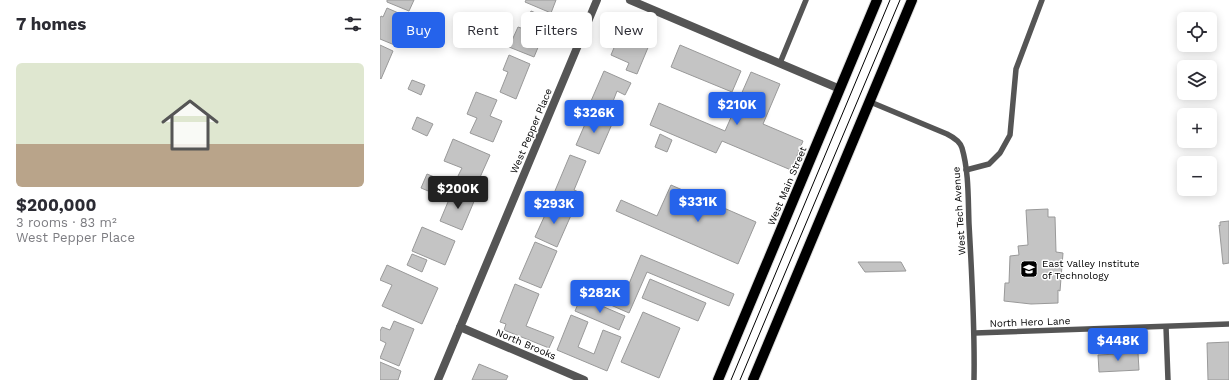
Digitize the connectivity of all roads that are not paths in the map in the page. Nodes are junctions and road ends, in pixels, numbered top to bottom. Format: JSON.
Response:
{"nodes":[{"id":1,"x":597,"y":0,"type":"edge"},
{"id":2,"x":630,"y":0,"type":"edge"},
{"id":3,"x":806,"y":0,"type":"edge"},
{"id":4,"x":877,"y":0,"type":"edge"},
{"id":5,"x":912,"y":0,"type":"edge"},
{"id":6,"x":1042,"y":0,"type":"edge"},
{"id":7,"x":780,"y":63,"type":"junction"},
{"id":8,"x":840,"y":89,"type":"junction"},
{"id":9,"x":868,"y":101,"type":"junction"},
{"id":10,"x":966,"y":170,"type":"junction"},
{"id":11,"x":1229,"y":324,"type":"edge"},
{"id":12,"x":460,"y":327,"type":"junction"},
{"id":13,"x":1166,"y":327,"type":"junction"},
{"id":14,"x":975,"y":333,"type":"junction"},
{"id":15,"x":438,"y":380,"type":"edge"},
{"id":16,"x":584,"y":380,"type":"edge"},
{"id":17,"x":718,"y":380,"type":"edge"},
{"id":18,"x":752,"y":380,"type":"edge"},
{"id":19,"x":974,"y":380,"type":"edge"},
{"id":20,"x":1168,"y":380,"type":"edge"}],
"edges":[{"from":1,"to":12,"type":"street","name":"West Pepper Place"},
{"from":2,"to":7,"type":"street"},
{"from":3,"to":7,"type":"lane"},
{"from":4,"to":8,"type":"main road","name":"West Main Street"},
{"from":5,"to":9,"type":"main road"},
{"from":6,"to":10,"type":"lane"},
{"from":7,"to":8,"type":"street"},
{"from":8,"to":17,"type":"main road","name":"West Main Street"},
{"from":9,"to":10,"type":"lane","name":"West Tech Avenue"},
{"from":9,"to":18,"type":"main road"},
{"from":10,"to":14,"type":"lane","name":"West Tech Avenue"},
{"from":11,"to":13,"type":"lane","name":"North Hero Lane"},
{"from":12,"to":15,"type":"street","name":"West Pepper Place"},
{"from":12,"to":16,"type":"street","name":"North Brooks"},
{"from":13,"to":14,"type":"lane","name":"North Hero Lane"},
{"from":13,"to":20,"type":"lane"},
{"from":14,"to":19,"type":"lane","name":"West Tech Avenue"}]}
